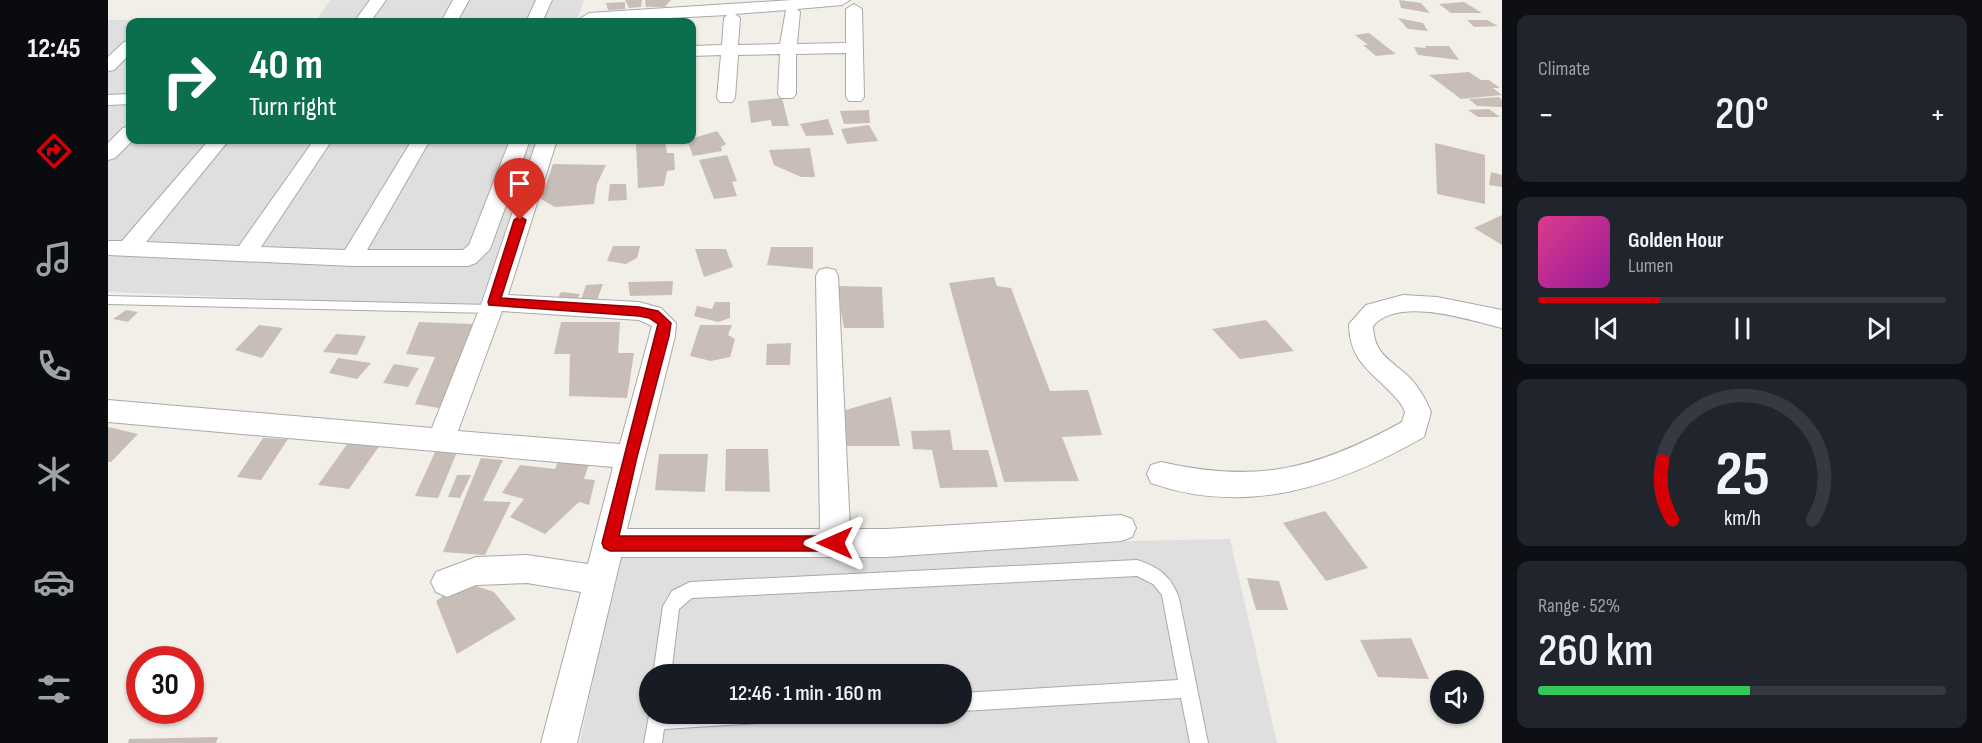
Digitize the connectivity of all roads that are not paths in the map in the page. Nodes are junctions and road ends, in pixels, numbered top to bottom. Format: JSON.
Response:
{"nodes":[{"id":1,"x":378,"y":0,"type":"edge"},
{"id":2,"x":462,"y":0,"type":"edge"},
{"id":3,"x":544,"y":0,"type":"edge"},
{"id":4,"x":591,"y":0,"type":"edge"},
{"id":5,"x":848,"y":4,"type":"edge"},
{"id":6,"x":792,"y":12,"type":"dead end"},
{"id":7,"x":365,"y":18,"type":"edge"},
{"id":8,"x":451,"y":18,"type":"edge"},
{"id":9,"x":536,"y":18,"type":"edge"},
{"id":10,"x":588,"y":18,"type":"edge"},
{"id":11,"x":616,"y":18,"type":"edge"},
{"id":12,"x":732,"y":18,"type":"dead end"},
{"id":13,"x":854,"y":48,"type":"junction"},
{"id":14,"x":126,"y":49,"type":"edge"},
{"id":15,"x":788,"y":50,"type":"junction"},
{"id":16,"x":696,"y":51,"type":"edge"},
{"id":17,"x":729,"y":51,"type":"junction"},
{"id":18,"x":108,"y":66,"type":"edge"},
{"id":19,"x":787,"y":94,"type":"dead end"},
{"id":20,"x":855,"y":97,"type":"dead end"},
{"id":21,"x":726,"y":98,"type":"dead end"},
{"id":22,"x":126,"y":99,"type":"edge"},
{"id":23,"x":108,"y":100,"type":"edge"},
{"id":24,"x":126,"y":136,"type":"edge"},
{"id":25,"x":215,"y":144,"type":"edge"},
{"id":26,"x":320,"y":144,"type":"edge"},
{"id":27,"x":419,"y":144,"type":"edge"},
{"id":28,"x":518,"y":144,"type":"edge"},
{"id":29,"x":547,"y":144,"type":"edge"},
{"id":30,"x":108,"y":154,"type":"edge"},
{"id":31,"x":118,"y":248,"type":"edge"},
{"id":32,"x":246,"y":253,"type":"junction"},
{"id":33,"x":352,"y":258,"type":"junction"},
{"id":34,"x":827,"y":276,"type":"dead end"},
{"id":35,"x":108,"y":300,"type":"edge"},
{"id":36,"x":492,"y":306,"type":"junction"},
{"id":37,"x":1502,"y":319,"type":"edge"},
{"id":38,"x":108,"y":411,"type":"edge"},
{"id":39,"x":441,"y":439,"type":"junction"},
{"id":40,"x":630,"y":457,"type":"junction"},
{"id":41,"x":1161,"y":474,"type":"dead end"},
{"id":42,"x":1121,"y":528,"type":"dead end"},
{"id":43,"x":610,"y":543,"type":"junction"},
{"id":44,"x":835,"y":543,"type":"junction"},
{"id":45,"x":600,"y":581,"type":"junction"},
{"id":46,"x":447,"y":582,"type":"dead end"},
{"id":47,"x":663,"y":664,"type":"edge"},
{"id":48,"x":1188,"y":688,"type":"junction"},
{"id":49,"x":972,"y":701,"type":"edge"},
{"id":50,"x":656,"y":724,"type":"edge"},
{"id":51,"x":559,"y":743,"type":"edge"},
{"id":52,"x":653,"y":743,"type":"edge"},
{"id":53,"x":1199,"y":743,"type":"edge"}],
"edges":[{"from":1,"to":7,"type":"street"},
{"from":2,"to":8,"type":"street"},
{"from":3,"to":9,"type":"street"},
{"from":4,"to":10,"type":"street"},
{"from":5,"to":11,"type":"street"},
{"from":5,"to":13,"type":"street"},
{"from":6,"to":15,"type":"street"},
{"from":12,"to":17,"type":"street"},
{"from":13,"to":15,"type":"street"},
{"from":13,"to":20,"type":"street"},
{"from":14,"to":18,"type":"street"},
{"from":15,"to":17,"type":"street"},
{"from":15,"to":19,"type":"street"},
{"from":16,"to":17,"type":"street"},
{"from":17,"to":21,"type":"street"},
{"from":22,"to":23,"type":"street"},
{"from":24,"to":30,"type":"street"},
{"from":25,"to":31,"type":"street"},
{"from":26,"to":32,"type":"street"},
{"from":27,"to":33,"type":"street"},
{"from":28,"to":33,"type":"street"},
{"from":29,"to":36,"type":"street"},
{"from":31,"to":32,"type":"street"},
{"from":32,"to":33,"type":"street"},
{"from":34,"to":44,"type":"street"},
{"from":35,"to":36,"type":"lane"},
{"from":36,"to":39,"type":"street"},
{"from":36,"to":40,"type":"street"},
{"from":37,"to":41,"type":"street"},
{"from":38,"to":39,"type":"street"},
{"from":39,"to":40,"type":"street"},
{"from":40,"to":43,"type":"street"},
{"from":42,"to":44,"type":"street"},
{"from":43,"to":44,"type":"street"},
{"from":43,"to":45,"type":"street"},
{"from":45,"to":46,"type":"street"},
{"from":45,"to":51,"type":"street"},
{"from":47,"to":48,"type":"lane"},
{"from":48,"to":49,"type":"lane"},
{"from":48,"to":53,"type":"lane"},
{"from":50,"to":52,"type":"lane"}]}
